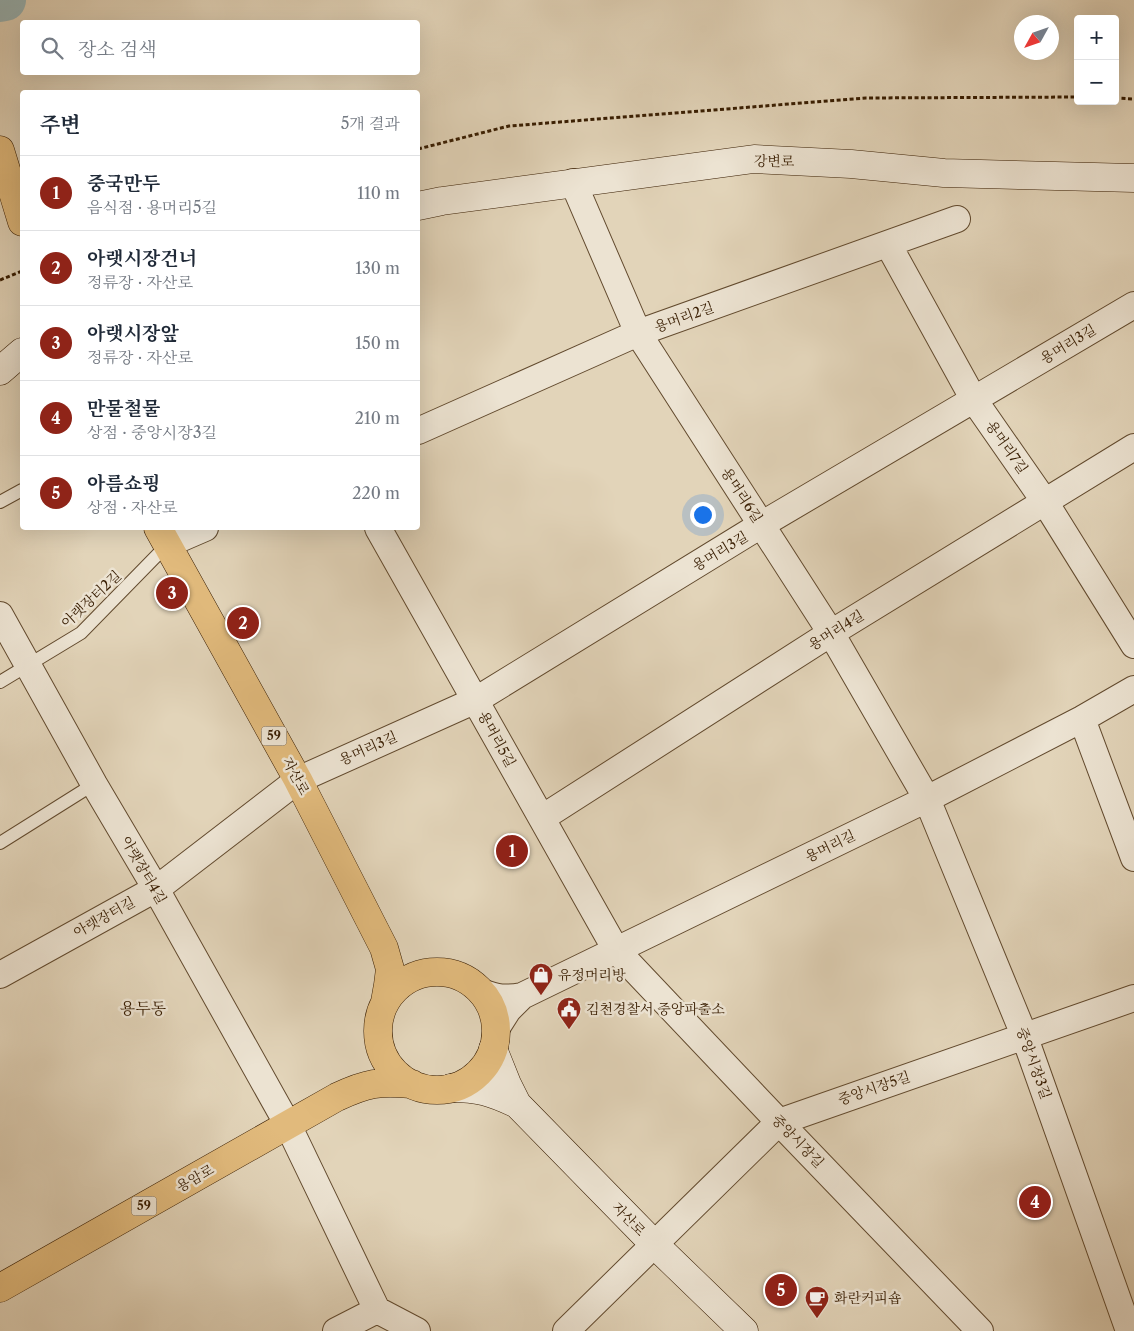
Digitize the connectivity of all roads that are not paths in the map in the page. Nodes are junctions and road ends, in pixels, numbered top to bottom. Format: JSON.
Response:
{"nodes":[{"id":1,"x":0,"y":150,"type":"edge"},
{"id":2,"x":1134,"y":178,"type":"edge"},
{"id":3,"x":573,"y":182,"type":"junction"},
{"id":4,"x":420,"y":206,"type":"edge"},
{"id":5,"x":20,"y":215,"type":"edge"},
{"id":6,"x":957,"y":220,"type":"dead end"},
{"id":7,"x":888,"y":244,"type":"junction"},
{"id":8,"x":1134,"y":305,"type":"edge"},
{"id":9,"x":638,"y":333,"type":"junction"},
{"id":10,"x":20,"y":354,"type":"edge"},
{"id":11,"x":0,"y":371,"type":"edge"},
{"id":12,"x":974,"y":400,"type":"junction"},
{"id":13,"x":420,"y":430,"type":"edge"},
{"id":14,"x":1134,"y":447,"type":"edge"},
{"id":15,"x":20,"y":491,"type":"edge"},
{"id":16,"x":0,"y":502,"type":"edge"},
{"id":17,"x":1045,"y":502,"type":"junction"},
{"id":18,"x":761,"y":525,"type":"junction"},
{"id":19,"x":194,"y":530,"type":"edge"},
{"id":20,"x":379,"y":530,"type":"edge"},
{"id":21,"x":163,"y":536,"type":"edge"},
{"id":22,"x":0,"y":614,"type":"edge"},
{"id":23,"x":831,"y":633,"type":"junction"},
{"id":24,"x":1134,"y":645,"type":"edge"},
{"id":25,"x":28,"y":665,"type":"junction"},
{"id":26,"x":0,"y":682,"type":"edge"},
{"id":27,"x":1134,"y":689,"type":"edge"},
{"id":28,"x":476,"y":700,"type":"junction"},
{"id":29,"x":1082,"y":719,"type":"junction"},
{"id":30,"x":298,"y":780,"type":"junction"},
{"id":31,"x":94,"y":784,"type":"junction"},
{"id":32,"x":927,"y":799,"type":"junction"},
{"id":33,"x":542,"y":818,"type":"junction"},
{"id":34,"x":0,"y":843,"type":"edge"},
{"id":35,"x":1134,"y":858,"type":"edge"},
{"id":36,"x":156,"y":889,"type":"junction"},
{"id":37,"x":384,"y":948,"type":"junction"},
{"id":38,"x":616,"y":950,"type":"junction"},
{"id":39,"x":430,"y":972,"type":"junction"},
{"id":40,"x":0,"y":975,"type":"edge"},
{"id":41,"x":481,"y":992,"type":"junction"},
{"id":42,"x":522,"y":996,"type":"junction"},
{"id":43,"x":1134,"y":998,"type":"edge"},
{"id":44,"x":385,"y":1002,"type":"junction"},
{"id":45,"x":1024,"y":1035,"type":"junction"},
{"id":46,"x":378,"y":1038,"type":"junction"},
{"id":47,"x":495,"y":1039,"type":"junction"},
{"id":48,"x":412,"y":1084,"type":"junction"},
{"id":49,"x":451,"y":1088,"type":"junction"},
{"id":50,"x":337,"y":1097,"type":"junction"},
{"id":51,"x":517,"y":1104,"type":"junction"},
{"id":52,"x":779,"y":1122,"type":"junction"},
{"id":53,"x":288,"y":1125,"type":"junction"},
{"id":54,"x":655,"y":1245,"type":"junction"},
{"id":55,"x":0,"y":1288,"type":"edge"},
{"id":56,"x":377,"y":1310,"type":"junction"},
{"id":57,"x":336,"y":1331,"type":"edge"},
{"id":58,"x":417,"y":1331,"type":"edge"},
{"id":59,"x":566,"y":1331,"type":"edge"},
{"id":60,"x":744,"y":1331,"type":"edge"},
{"id":61,"x":980,"y":1331,"type":"edge"},
{"id":62,"x":1129,"y":1331,"type":"edge"}],
"edges":[{"from":1,"to":5,"type":"main road"},
{"from":2,"to":3,"type":"street","name":"강변로"},
{"from":3,"to":4,"type":"street","name":"강변로"},
{"from":3,"to":9,"type":"street","name":"용머리6길"},
{"from":6,"to":7,"type":"street","name":"용머리2길"},
{"from":7,"to":9,"type":"street","name":"용머리2길"},
{"from":7,"to":12,"type":"street","name":"용머리7길"},
{"from":8,"to":12,"type":"street","name":"용머리3길"},
{"from":9,"to":13,"type":"street","name":"용머리2길"},
{"from":9,"to":18,"type":"street","name":"용머리6길"},
{"from":10,"to":11,"type":"street"},
{"from":12,"to":17,"type":"street","name":"용머리7길"},
{"from":12,"to":18,"type":"street","name":"용머리3길"},
{"from":14,"to":17,"type":"street","name":"용머리4길"},
{"from":15,"to":16,"type":"lane"},
{"from":17,"to":23,"type":"street","name":"용머리4길"},
{"from":17,"to":24,"type":"street","name":"용머리7길"},
{"from":18,"to":23,"type":"street","name":"용머리6길"},
{"from":18,"to":28,"type":"street","name":"용머리3길"},
{"from":19,"to":21,"type":"street"},
{"from":20,"to":28,"type":"street","name":"용머리5길"},
{"from":21,"to":25,"type":"lane","name":"아랫장터2길"},
{"from":21,"to":30,"type":"main road","name":"자산로","number":"59"},
{"from":22,"to":25,"type":"street","name":"아랫장터4길"},
{"from":23,"to":32,"type":"street","name":"용머리6길"},
{"from":23,"to":33,"type":"street","name":"용머리4길"},
{"from":25,"to":26,"type":"lane","name":"아랫장터2길"},
{"from":25,"to":31,"type":"street","name":"아랫장터4길"},
{"from":27,"to":29,"type":"street","name":"용머리길"},
{"from":28,"to":30,"type":"street","name":"용머리3길"},
{"from":28,"to":33,"type":"street","name":"용머리5길"},
{"from":29,"to":32,"type":"street","name":"용머리길"},
{"from":29,"to":35,"type":"street"},
{"from":30,"to":36,"type":"street","name":"아랫장터길"},
{"from":30,"to":37,"type":"main road","name":"자산로","number":"59"},
{"from":31,"to":34,"type":"lane"},
{"from":31,"to":36,"type":"street","name":"아랫장터4길"},
{"from":32,"to":38,"type":"street","name":"용머리길"},
{"from":32,"to":45,"type":"street","name":"중앙시장3길"},
{"from":33,"to":38,"type":"street","name":"용머리5길"},
{"from":36,"to":40,"type":"street","name":"아랫장터길"},
{"from":36,"to":53,"type":"street","name":"아랫장터4길"},
{"from":37,"to":39,"type":"main road","number":"59"},
{"from":37,"to":44,"type":"main road","number":"59"},
{"from":38,"to":42,"type":"street","name":"용머리길"},
{"from":38,"to":52,"type":"street","name":"중앙시장길"},
{"from":39,"to":41,"type":"main road"},
{"from":39,"to":44,"type":"main road"},
{"from":41,"to":42,"type":"street","name":"용머리길"},
{"from":41,"to":47,"type":"main road"},
{"from":42,"to":47,"type":"street","name":"용머리길"},
{"from":43,"to":45,"type":"street","name":"중앙시장5길"},
{"from":44,"to":46,"type":"main road"},
{"from":45,"to":52,"type":"street","name":"중앙시장5길"},
{"from":45,"to":62,"type":"street","name":"중앙시장3길"},
{"from":46,"to":48,"type":"main road"},
{"from":46,"to":50,"type":"main road","number":"59"},
{"from":47,"to":49,"type":"main road"},
{"from":47,"to":51,"type":"street"},
{"from":48,"to":49,"type":"main road"},
{"from":48,"to":50,"type":"main road","number":"59"},
{"from":49,"to":51,"type":"street"},
{"from":50,"to":53,"type":"main road","name":"용암로","number":"59"},
{"from":51,"to":54,"type":"street","name":"자산로"},
{"from":52,"to":54,"type":"street","name":"중앙시장5길"},
{"from":52,"to":61,"type":"street","name":"중앙시장길"},
{"from":53,"to":55,"type":"main road","name":"용암로","number":"59"},
{"from":53,"to":56,"type":"street","name":"아랫장터4길"},
{"from":54,"to":59,"type":"street","name":"중앙시장5길"},
{"from":54,"to":60,"type":"street","name":"자산로"},
{"from":56,"to":57,"type":"street"},
{"from":56,"to":58,"type":"street"}]}
